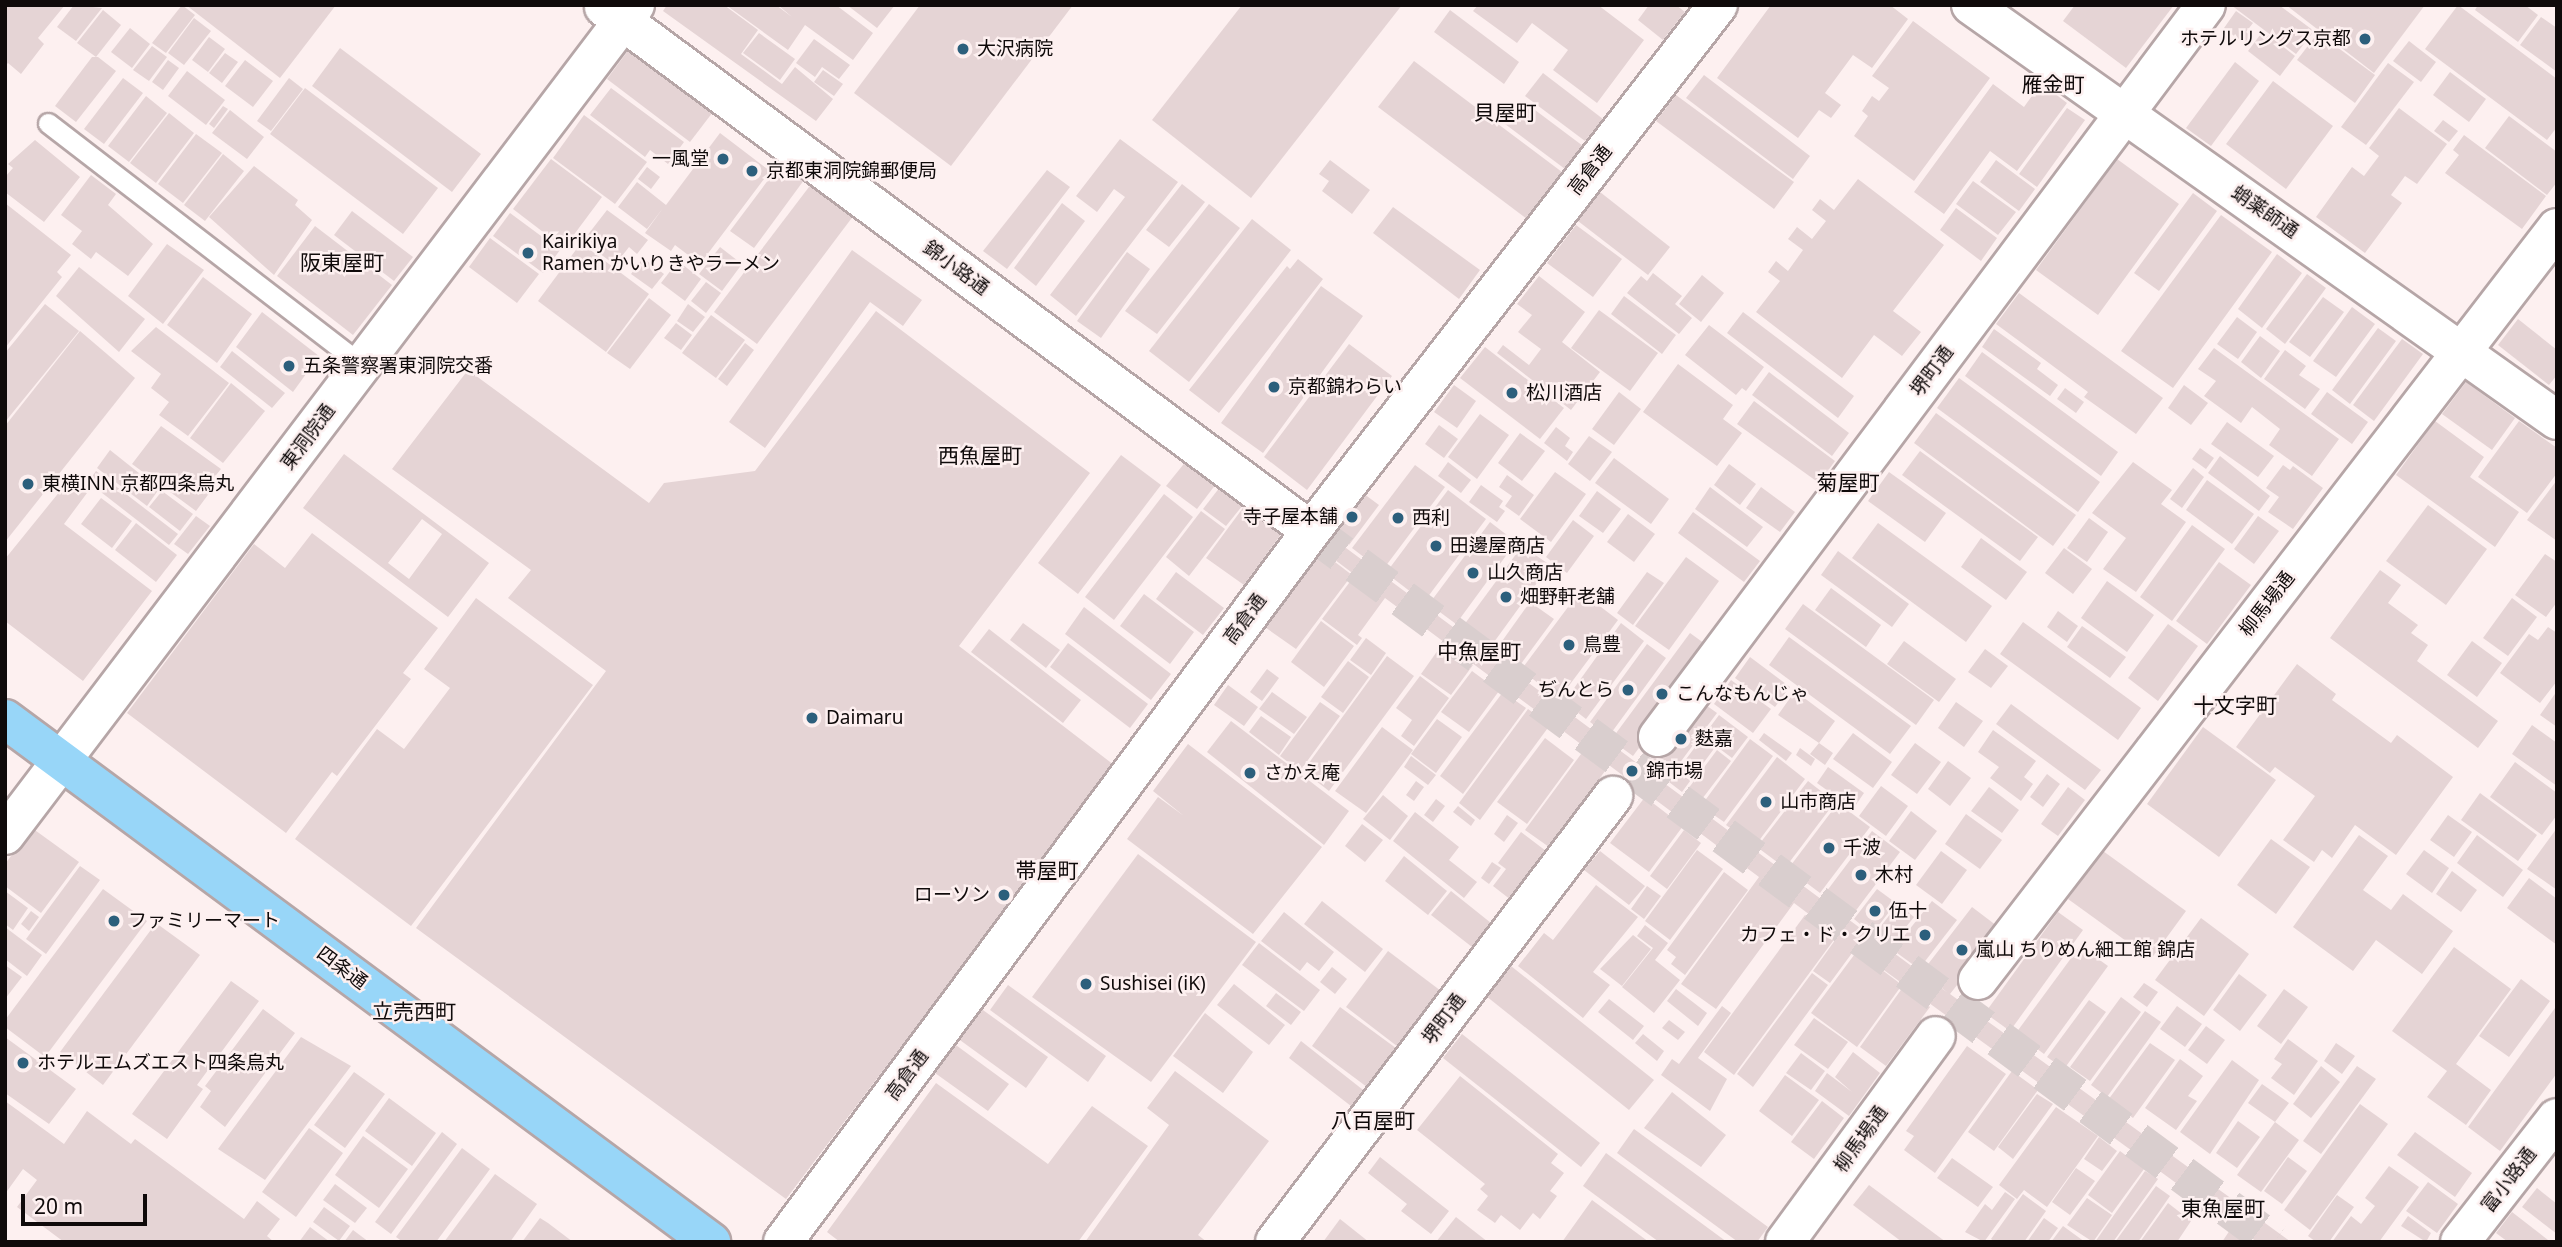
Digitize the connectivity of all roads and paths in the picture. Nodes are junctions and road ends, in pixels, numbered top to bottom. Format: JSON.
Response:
{"nodes":[{"id":1,"x":1718,"y":5,"type":"edge"},
{"id":2,"x":1971,"y":5,"type":"edge"},
{"id":3,"x":2206,"y":5,"type":"edge"},
{"id":4,"x":620,"y":11,"type":"edge"},
{"id":5,"x":2126,"y":114,"type":"junction"},
{"id":6,"x":48,"y":123,"type":"dead end"},
{"id":7,"x":2557,"y":228,"type":"edge"},
{"id":8,"x":2462,"y":351,"type":"junction"},
{"id":9,"x":362,"y":365,"type":"junction"},
{"id":10,"x":2557,"y":420,"type":"edge"},
{"id":11,"x":1311,"y":531,"type":"junction"},
{"id":12,"x":5,"y":719,"type":"edge"},
{"id":13,"x":1658,"y":737,"type":"dead end"},
{"id":14,"x":61,"y":760,"type":"junction"},
{"id":15,"x":1613,"y":796,"type":"dead end"},
{"id":16,"x":5,"y":835,"type":"edge"},
{"id":17,"x":1978,"y":980,"type":"dead end"},
{"id":18,"x":1936,"y":1035,"type":"dead end"},
{"id":19,"x":2557,"y":1118,"type":"edge"},
{"id":20,"x":711,"y":1242,"type":"edge"},
{"id":21,"x":783,"y":1242,"type":"edge"},
{"id":22,"x":1275,"y":1242,"type":"edge"},
{"id":23,"x":1785,"y":1242,"type":"edge"},
{"id":24,"x":2460,"y":1242,"type":"edge"}],
"edges":[{"from":1,"to":11,"type":"street","name":"高倉通"},
{"from":2,"to":5,"type":"street","name":"蛸薬師通"},
{"from":3,"to":5,"type":"street","name":"堺町通"},
{"from":4,"to":9,"type":"street","name":"東洞院通"},
{"from":4,"to":11,"type":"street","name":"錦小路通"},
{"from":5,"to":8,"type":"street","name":"蛸薬師通"},
{"from":5,"to":13,"type":"street","name":"堺町通"},
{"from":6,"to":9,"type":"lane"},
{"from":7,"to":8,"type":"street","name":"柳馬場通"},
{"from":8,"to":10,"type":"street","name":"蛸薬師通"},
{"from":8,"to":17,"type":"street","name":"柳馬場通"},
{"from":9,"to":14,"type":"street","name":"東洞院通"},
{"from":11,"to":21,"type":"street","name":"高倉通"},
{"from":12,"to":14,"type":"main road","name":"四条通"},
{"from":14,"to":16,"type":"street","name":"東洞院通"},
{"from":14,"to":20,"type":"main road","name":"四条通"},
{"from":15,"to":22,"type":"street","name":"堺町通"},
{"from":18,"to":23,"type":"street","name":"柳馬場通"},
{"from":19,"to":24,"type":"street","name":"富小路通"}]}
